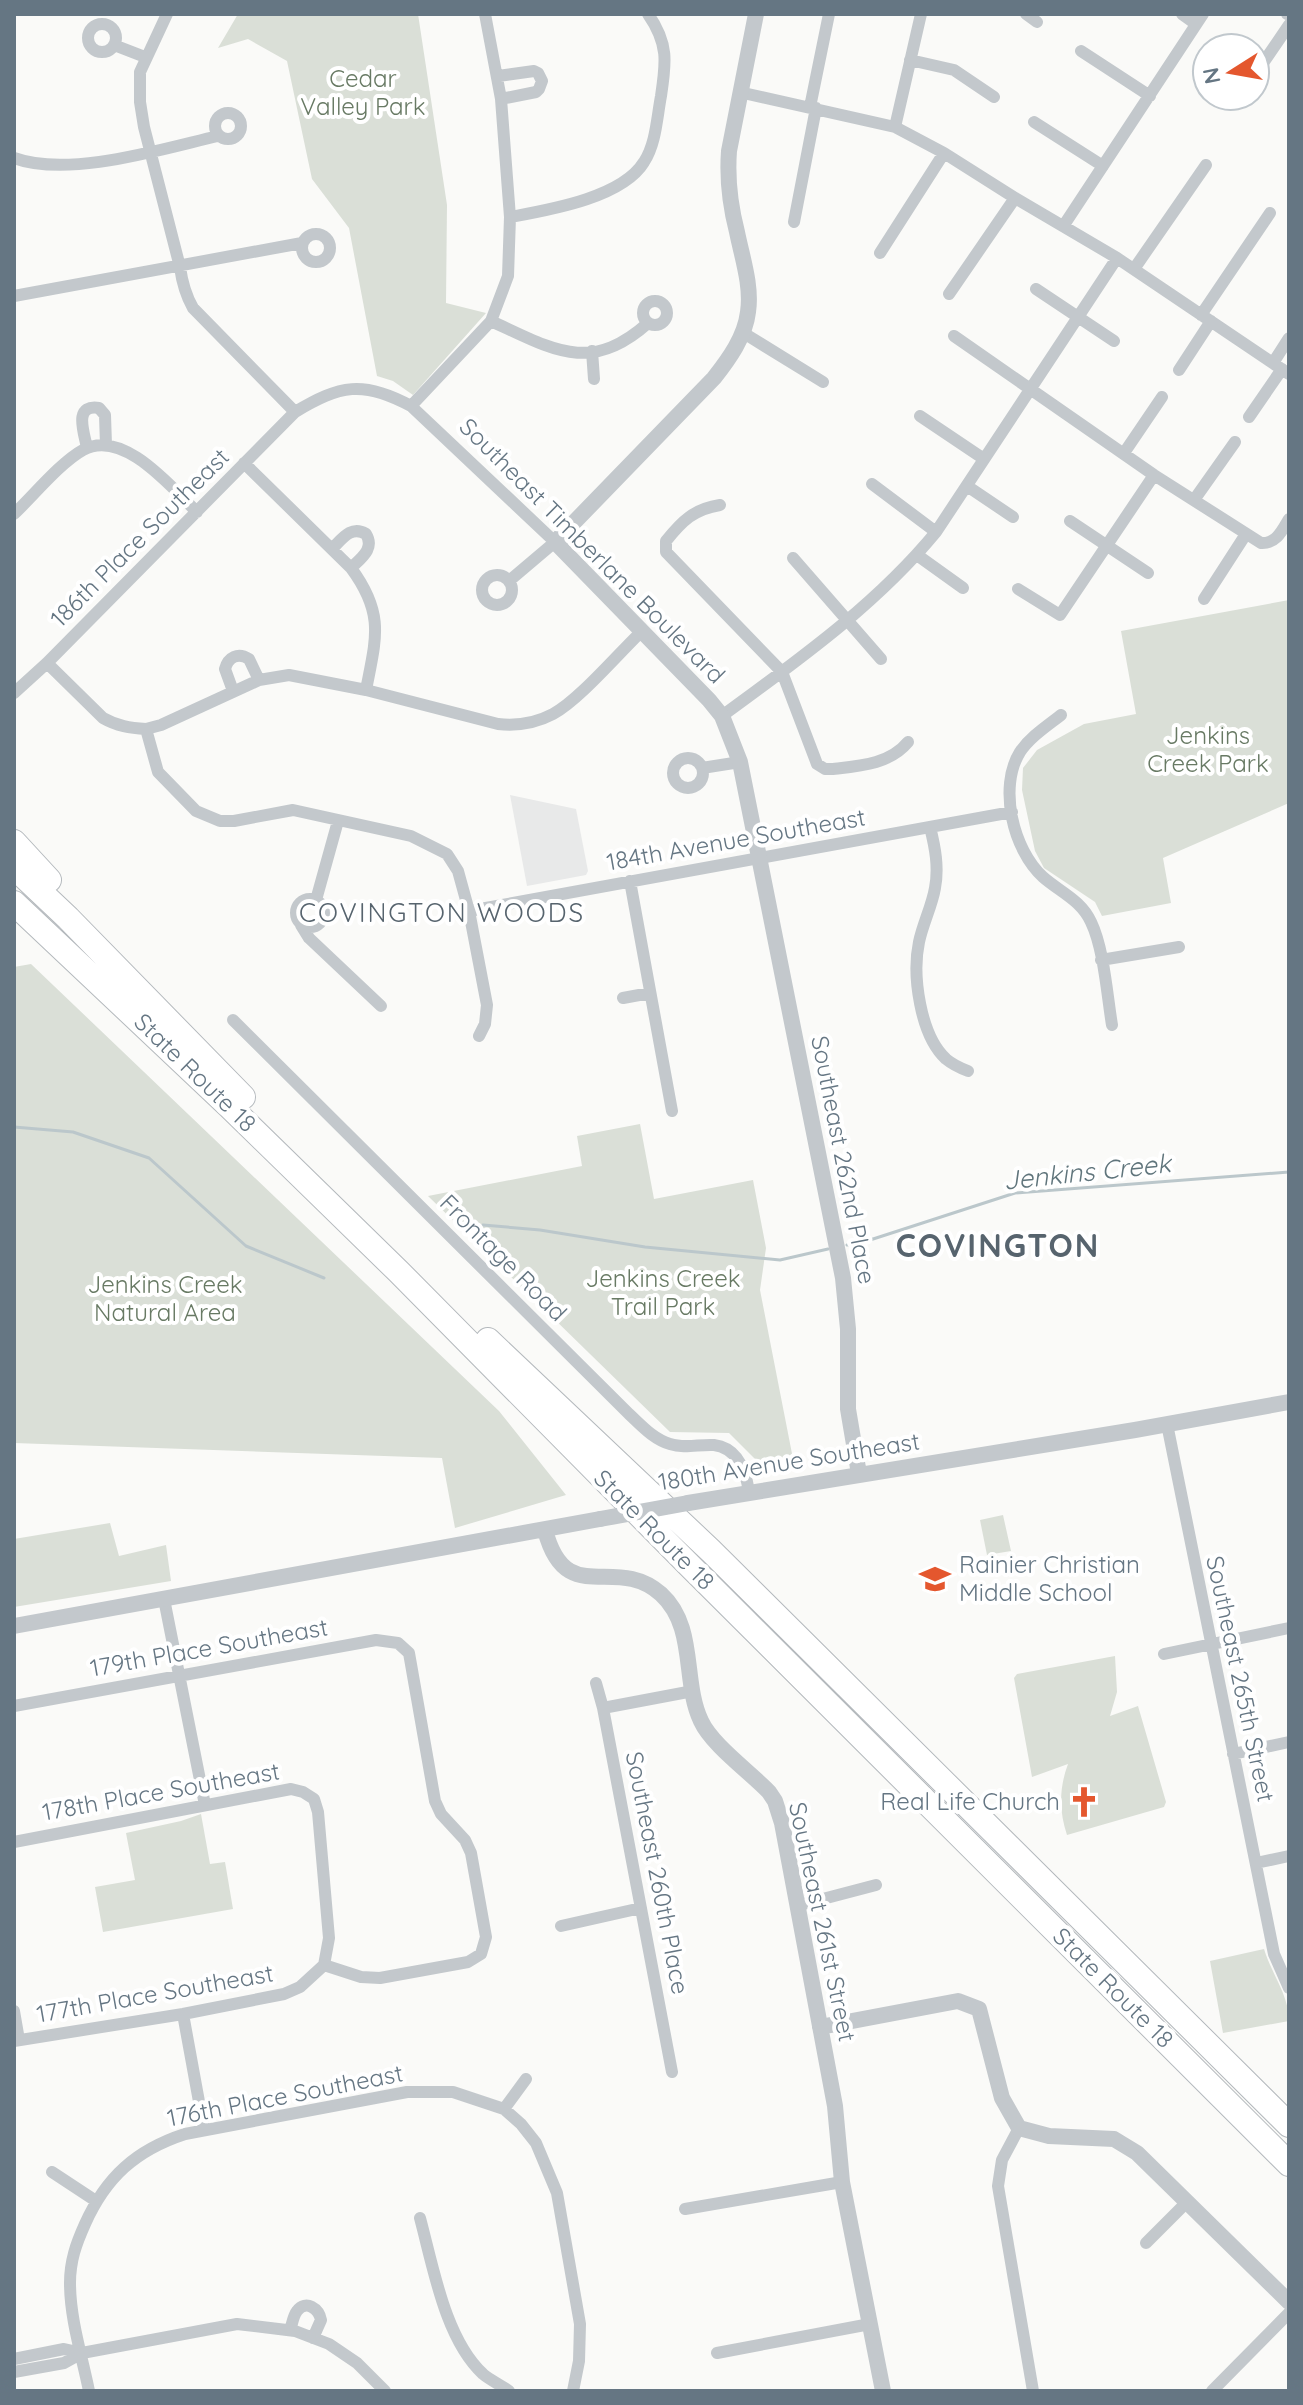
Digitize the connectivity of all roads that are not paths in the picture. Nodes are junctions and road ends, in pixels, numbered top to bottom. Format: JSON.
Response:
{"nodes":[{"id":1,"x":167,"y":14,"type":"edge"},
{"id":2,"x":485,"y":14,"type":"edge"},
{"id":3,"x":648,"y":14,"type":"edge"},
{"id":4,"x":756,"y":14,"type":"edge"},
{"id":5,"x":829,"y":14,"type":"edge"},
{"id":6,"x":921,"y":14,"type":"edge"},
{"id":7,"x":1182,"y":14,"type":"edge"},
{"id":8,"x":1200,"y":19,"type":"edge"},
{"id":9,"x":1289,"y":25,"type":"edge"},
{"id":10,"x":114,"y":45,"type":"dead end"},
{"id":11,"x":1081,"y":51,"type":"dead end"},
{"id":12,"x":1271,"y":51,"type":"edge"},
{"id":13,"x":145,"y":57,"type":"junction"},
{"id":14,"x":910,"y":60,"type":"junction"},
{"id":15,"x":498,"y":76,"type":"junction"},
{"id":16,"x":739,"y":92,"type":"junction"},
{"id":17,"x":1150,"y":96,"type":"junction"},
{"id":18,"x":994,"y":97,"type":"dead end"},
{"id":19,"x":501,"y":99,"type":"junction"},
{"id":20,"x":813,"y":107,"type":"junction"},
{"id":21,"x":1034,"y":122,"type":"dead end"},
{"id":22,"x":895,"y":127,"type":"junction"},
{"id":23,"x":218,"y":136,"type":"dead end"},
{"id":24,"x":151,"y":151,"type":"junction"},
{"id":25,"x":944,"y":153,"type":"junction"},
{"id":26,"x":14,"y":158,"type":"edge"},
{"id":27,"x":1206,"y":165,"type":"dead end"},
{"id":28,"x":1103,"y":166,"type":"junction"},
{"id":29,"x":1015,"y":198,"type":"junction"},
{"id":30,"x":1270,"y":213,"type":"dead end"},
{"id":31,"x":510,"y":217,"type":"junction"},
{"id":32,"x":794,"y":222,"type":"dead end"},
{"id":33,"x":1064,"y":225,"type":"junction"},
{"id":34,"x":302,"y":243,"type":"dead end"},
{"id":35,"x":880,"y":253,"type":"dead end"},
{"id":36,"x":1117,"y":258,"type":"junction"},
{"id":37,"x":180,"y":267,"type":"junction"},
{"id":38,"x":1134,"y":269,"type":"junction"},
{"id":39,"x":1036,"y":289,"type":"dead end"},
{"id":40,"x":949,"y":294,"type":"dead end"},
{"id":41,"x":14,"y":296,"type":"edge"},
{"id":42,"x":1078,"y":317,"type":"junction"},
{"id":43,"x":1206,"y":318,"type":"junction"},
{"id":44,"x":491,"y":321,"type":"junction"},
{"id":45,"x":648,"y":323,"type":"dead end"},
{"id":46,"x":742,"y":332,"type":"junction"},
{"id":47,"x":954,"y":336,"type":"dead end"},
{"id":48,"x":1289,"y":338,"type":"edge"},
{"id":49,"x":1114,"y":341,"type":"dead end"},
{"id":50,"x":592,"y":351,"type":"junction"},
{"id":51,"x":1281,"y":369,"type":"edge"},
{"id":52,"x":1179,"y":370,"type":"dead end"},
{"id":53,"x":594,"y":379,"type":"dead end"},
{"id":54,"x":823,"y":382,"type":"dead end"},
{"id":55,"x":1030,"y":390,"type":"junction"},
{"id":56,"x":1162,"y":397,"type":"dead end"},
{"id":57,"x":411,"y":406,"type":"junction"},
{"id":58,"x":295,"y":412,"type":"junction"},
{"id":59,"x":920,"y":416,"type":"dead end"},
{"id":60,"x":1249,"y":417,"type":"dead end"},
{"id":61,"x":1235,"y":442,"type":"dead end"},
{"id":62,"x":98,"y":446,"type":"junction"},
{"id":63,"x":1124,"y":453,"type":"junction"},
{"id":64,"x":984,"y":459,"type":"junction"},
{"id":65,"x":244,"y":463,"type":"junction"},
{"id":66,"x":1154,"y":475,"type":"junction"},
{"id":67,"x":872,"y":484,"type":"dead end"},
{"id":68,"x":967,"y":486,"type":"junction"},
{"id":69,"x":1194,"y":500,"type":"junction"},
{"id":70,"x":720,"y":505,"type":"dead end"},
{"id":71,"x":197,"y":512,"type":"junction"},
{"id":72,"x":14,"y":514,"type":"edge"},
{"id":73,"x":1013,"y":517,"type":"dead end"},
{"id":74,"x":1289,"y":519,"type":"edge"},
{"id":75,"x":1070,"y":521,"type":"dead end"},
{"id":76,"x":936,"y":532,"type":"junction"},
{"id":77,"x":1246,"y":534,"type":"junction"},
{"id":78,"x":555,"y":542,"type":"junction"},
{"id":79,"x":1106,"y":546,"type":"junction"},
{"id":80,"x":332,"y":549,"type":"junction"},
{"id":81,"x":917,"y":555,"type":"junction"},
{"id":82,"x":793,"y":558,"type":"dead end"},
{"id":83,"x":351,"y":568,"type":"junction"},
{"id":84,"x":1148,"y":573,"type":"dead end"},
{"id":85,"x":509,"y":581,"type":"dead end"},
{"id":86,"x":963,"y":588,"type":"dead end"},
{"id":87,"x":1018,"y":589,"type":"dead end"},
{"id":88,"x":1204,"y":599,"type":"dead end"},
{"id":89,"x":848,"y":621,"type":"junction"},
{"id":90,"x":641,"y":632,"type":"junction"},
{"id":91,"x":881,"y":659,"type":"dead end"},
{"id":92,"x":47,"y":663,"type":"junction"},
{"id":93,"x":782,"y":672,"type":"junction"},
{"id":94,"x":259,"y":680,"type":"junction"},
{"id":95,"x":366,"y":690,"type":"junction"},
{"id":96,"x":233,"y":691,"type":"junction"},
{"id":97,"x":14,"y":693,"type":"edge"},
{"id":98,"x":1061,"y":715,"type":"dead end"},
{"id":99,"x":722,"y":716,"type":"junction"},
{"id":100,"x":146,"y":729,"type":"junction"},
{"id":101,"x":908,"y":742,"type":"dead end"},
{"id":102,"x":740,"y":762,"type":"junction"},
{"id":103,"x":702,"y":768,"type":"dead end"},
{"id":104,"x":1012,"y":812,"type":"junction"},
{"id":105,"x":338,"y":821,"type":"junction"},
{"id":106,"x":930,"y":827,"type":"junction"},
{"id":107,"x":14,"y":842,"type":"edge"},
{"id":108,"x":758,"y":858,"type":"junction"},
{"id":109,"x":14,"y":867,"type":"edge"},
{"id":110,"x":630,"y":881,"type":"junction"},
{"id":111,"x":316,"y":900,"type":"junction"},
{"id":112,"x":14,"y":904,"type":"edge"},
{"id":113,"x":469,"y":911,"type":"junction"},
{"id":114,"x":301,"y":925,"type":"junction"},
{"id":115,"x":1179,"y":947,"type":"dead end"},
{"id":116,"x":1101,"y":960,"type":"junction"},
{"id":117,"x":650,"y":993,"type":"junction"},
{"id":118,"x":623,"y":998,"type":"dead end"},
{"id":119,"x":381,"y":1006,"type":"dead end"},
{"id":120,"x":233,"y":1020,"type":"dead end"},
{"id":121,"x":1112,"y":1025,"type":"dead end"},
{"id":122,"x":479,"y":1036,"type":"dead end"},
{"id":123,"x":968,"y":1071,"type":"dead end"},
{"id":124,"x":232,"y":1085,"type":"junction"},
{"id":125,"x":672,"y":1111,"type":"dead end"},
{"id":126,"x":364,"y":1229,"type":"junction"},
{"id":127,"x":403,"y":1268,"type":"junction"},
{"id":128,"x":1289,"y":1402,"type":"edge"},
{"id":129,"x":1167,"y":1424,"type":"junction"},
{"id":130,"x":859,"y":1474,"type":"junction"},
{"id":131,"x":749,"y":1492,"type":"junction"},
{"id":132,"x":545,"y":1530,"type":"junction"},
{"id":133,"x":164,"y":1599,"type":"junction"},
{"id":134,"x":14,"y":1626,"type":"edge"},
{"id":135,"x":1289,"y":1628,"type":"edge"},
{"id":136,"x":1210,"y":1644,"type":"junction"},
{"id":137,"x":1164,"y":1654,"type":"dead end"},
{"id":138,"x":179,"y":1677,"type":"junction"},
{"id":139,"x":596,"y":1683,"type":"dead end"},
{"id":140,"x":693,"y":1691,"type":"junction"},
{"id":141,"x":14,"y":1706,"type":"edge"},
{"id":142,"x":603,"y":1708,"type":"junction"},
{"id":143,"x":1289,"y":1742,"type":"edge"},
{"id":144,"x":1233,"y":1754,"type":"junction"},
{"id":145,"x":205,"y":1805,"type":"junction"},
{"id":146,"x":14,"y":1842,"type":"edge"},
{"id":147,"x":1289,"y":1856,"type":"edge"},
{"id":148,"x":1256,"y":1863,"type":"junction"},
{"id":149,"x":876,"y":1885,"type":"dead end"},
{"id":150,"x":796,"y":1906,"type":"junction"},
{"id":151,"x":641,"y":1908,"type":"junction"},
{"id":152,"x":561,"y":1926,"type":"dead end"},
{"id":153,"x":324,"y":1965,"type":"junction"},
{"id":154,"x":1288,"y":1984,"type":"edge"},
{"id":155,"x":14,"y":2011,"type":"edge"},
{"id":156,"x":183,"y":2014,"type":"junction"},
{"id":157,"x":820,"y":2027,"type":"junction"},
{"id":158,"x":16,"y":2041,"type":"edge"},
{"id":159,"x":672,"y":2072,"type":"dead end"},
{"id":160,"x":526,"y":2079,"type":"dead end"},
{"id":161,"x":504,"y":2109,"type":"junction"},
{"id":162,"x":1289,"y":2125,"type":"edge"},
{"id":163,"x":1019,"y":2128,"type":"junction"},
{"id":164,"x":204,"y":2129,"type":"junction"},
{"id":165,"x":1289,"y":2164,"type":"edge"},
{"id":166,"x":52,"y":2172,"type":"dead end"},
{"id":167,"x":842,"y":2182,"type":"junction"},
{"id":168,"x":96,"y":2201,"type":"junction"},
{"id":169,"x":1187,"y":2202,"type":"junction"},
{"id":170,"x":685,"y":2209,"type":"dead end"},
{"id":171,"x":420,"y":2218,"type":"dead end"},
{"id":172,"x":1146,"y":2243,"type":"dead end"},
{"id":173,"x":1289,"y":2302,"type":"edge"},
{"id":174,"x":1289,"y":2313,"type":"edge"},
{"id":175,"x":870,"y":2324,"type":"junction"},
{"id":176,"x":290,"y":2330,"type":"junction"},
{"id":177,"x":313,"y":2338,"type":"junction"},
{"id":178,"x":82,"y":2353,"type":"junction"},
{"id":179,"x":717,"y":2353,"type":"dead end"},
{"id":180,"x":14,"y":2359,"type":"edge"},
{"id":181,"x":14,"y":2372,"type":"edge"},
{"id":182,"x":89,"y":2391,"type":"edge"},
{"id":183,"x":385,"y":2391,"type":"edge"},
{"id":184,"x":509,"y":2391,"type":"edge"},
{"id":185,"x":573,"y":2391,"type":"edge"},
{"id":186,"x":883,"y":2391,"type":"edge"},
{"id":187,"x":1033,"y":2391,"type":"edge"},
{"id":188,"x":1212,"y":2391,"type":"edge"}],
"edges":[{"from":1,"to":13,"type":"street"},
{"from":2,"to":15,"type":"street"},
{"from":3,"to":31,"type":"street"},
{"from":4,"to":16,"type":"street"},
{"from":5,"to":20,"type":"street"},
{"from":6,"to":14,"type":"street"},
{"from":7,"to":8,"type":"street"},
{"from":8,"to":17,"type":"street"},
{"from":9,"to":12,"type":"street"},
{"from":10,"to":13,"type":"street"},
{"from":11,"to":17,"type":"street"},
{"from":13,"to":24,"type":"street"},
{"from":14,"to":18,"type":"street"},
{"from":14,"to":22,"type":"street"},
{"from":15,"to":19,"type":"street"},
{"from":15,"to":19,"type":"street"},
{"from":16,"to":20,"type":"street"},
{"from":16,"to":46,"type":"street"},
{"from":17,"to":28,"type":"street"},
{"from":19,"to":31,"type":"street"},
{"from":20,"to":22,"type":"street"},
{"from":20,"to":32,"type":"street"},
{"from":21,"to":28,"type":"street"},
{"from":22,"to":25,"type":"street"},
{"from":23,"to":24,"type":"street"},
{"from":24,"to":26,"type":"street"},
{"from":24,"to":37,"type":"street"},
{"from":25,"to":29,"type":"street"},
{"from":25,"to":35,"type":"street"},
{"from":27,"to":38,"type":"street"},
{"from":28,"to":33,"type":"street"},
{"from":29,"to":33,"type":"street"},
{"from":29,"to":40,"type":"street"},
{"from":30,"to":43,"type":"street"},
{"from":31,"to":44,"type":"street"},
{"from":33,"to":36,"type":"street"},
{"from":34,"to":37,"type":"street"},
{"from":36,"to":38,"type":"street"},
{"from":36,"to":42,"type":"street"},
{"from":37,"to":41,"type":"street"},
{"from":37,"to":58,"type":"street"},
{"from":38,"to":43,"type":"street"},
{"from":39,"to":42,"type":"street"},
{"from":42,"to":49,"type":"street"},
{"from":42,"to":55,"type":"street"},
{"from":43,"to":51,"type":"street"},
{"from":43,"to":52,"type":"street"},
{"from":44,"to":50,"type":"street"},
{"from":44,"to":57,"type":"street"},
{"from":45,"to":50,"type":"street"},
{"from":46,"to":54,"type":"street"},
{"from":46,"to":78,"type":"street"},
{"from":47,"to":55,"type":"street"},
{"from":48,"to":51,"type":"street"},
{"from":50,"to":53,"type":"street"},
{"from":51,"to":60,"type":"street"},
{"from":55,"to":63,"type":"street"},
{"from":55,"to":64,"type":"street"},
{"from":56,"to":63,"type":"street"},
{"from":57,"to":58,"type":"street","name":"Southeast Timberlane Boulevard"},
{"from":57,"to":78,"type":"street","name":"Southeast Timberlane Boulevard"},
{"from":58,"to":65,"type":"street","name":"186th Place Southeast"},
{"from":59,"to":64,"type":"street"},
{"from":61,"to":69,"type":"street"},
{"from":62,"to":62,"type":"street"},
{"from":62,"to":71,"type":"street"},
{"from":62,"to":72,"type":"street"},
{"from":63,"to":66,"type":"street"},
{"from":64,"to":68,"type":"street"},
{"from":65,"to":71,"type":"street","name":"186th Place Southeast"},
{"from":65,"to":80,"type":"street"},
{"from":66,"to":69,"type":"street"},
{"from":66,"to":79,"type":"street"},
{"from":67,"to":76,"type":"street"},
{"from":68,"to":73,"type":"street"},
{"from":68,"to":76,"type":"street"},
{"from":69,"to":77,"type":"street"},
{"from":70,"to":93,"type":"street"},
{"from":71,"to":92,"type":"street","name":"186th Place Southeast"},
{"from":74,"to":77,"type":"street"},
{"from":75,"to":79,"type":"street"},
{"from":76,"to":81,"type":"street"},
{"from":77,"to":88,"type":"street"},
{"from":78,"to":85,"type":"street"},
{"from":78,"to":90,"type":"street","name":"Southeast Timberlane Boulevard"},
{"from":79,"to":84,"type":"street"},
{"from":79,"to":87,"type":"street"},
{"from":80,"to":83,"type":"street"},
{"from":80,"to":83,"type":"street"},
{"from":81,"to":86,"type":"street"},
{"from":81,"to":89,"type":"street"},
{"from":82,"to":89,"type":"street"},
{"from":83,"to":95,"type":"street"},
{"from":89,"to":91,"type":"street"},
{"from":89,"to":93,"type":"street"},
{"from":90,"to":95,"type":"street"},
{"from":90,"to":99,"type":"street","name":"Southeast Timberlane Boulevard"},
{"from":92,"to":97,"type":"street","name":"186th Place Southeast"},
{"from":92,"to":100,"type":"street"},
{"from":93,"to":99,"type":"street"},
{"from":93,"to":101,"type":"street"},
{"from":94,"to":95,"type":"street"},
{"from":94,"to":96,"type":"street"},
{"from":94,"to":96,"type":"street"},
{"from":96,"to":100,"type":"street"},
{"from":98,"to":104,"type":"street"},
{"from":99,"to":102,"type":"street","name":"Southeast Timberlane Boulevard"},
{"from":100,"to":105,"type":"street"},
{"from":102,"to":103,"type":"street"},
{"from":102,"to":108,"type":"street","name":"Southeast Timberlane Boulevard"},
{"from":104,"to":106,"type":"street","name":"184th Avenue Southeast"},
{"from":104,"to":116,"type":"street"},
{"from":105,"to":111,"type":"street"},
{"from":105,"to":113,"type":"street"},
{"from":106,"to":108,"type":"street","name":"184th Avenue Southeast"},
{"from":106,"to":123,"type":"street"},
{"from":107,"to":124,"type":"highway"},
{"from":108,"to":110,"type":"street","name":"184th Avenue Southeast"},
{"from":108,"to":130,"type":"street","name":"Southeast 262nd Place"},
{"from":109,"to":124,"type":"highway","name":"State Route 18"},
{"from":110,"to":113,"type":"street","name":"184th Avenue Southeast"},
{"from":110,"to":117,"type":"street"},
{"from":111,"to":114,"type":"street"},
{"from":111,"to":114,"type":"street"},
{"from":112,"to":126,"type":"highway","name":"State Route 18"},
{"from":113,"to":122,"type":"street"},
{"from":114,"to":119,"type":"street"},
{"from":115,"to":116,"type":"street"},
{"from":116,"to":121,"type":"street"},
{"from":117,"to":118,"type":"street"},
{"from":117,"to":125,"type":"street"},
{"from":120,"to":131,"type":"street","name":"Frontage Road"},
{"from":124,"to":126,"type":"highway","name":"State Route 18"},
{"from":126,"to":127,"type":"highway","name":"State Route 18"},
{"from":127,"to":162,"type":"highway","name":"State Route 18"},
{"from":127,"to":165,"type":"highway","name":"State Route 18"},
{"from":128,"to":129,"type":"street","name":"180th Avenue Southeast"},
{"from":129,"to":130,"type":"street","name":"180th Avenue Southeast"},
{"from":129,"to":136,"type":"street","name":"Southeast 265th Street"},
{"from":130,"to":131,"type":"street","name":"180th Avenue Southeast"},
{"from":131,"to":132,"type":"street","name":"180th Avenue Southeast","bridge":true},
{"from":132,"to":133,"type":"street","name":"180th Avenue Southeast"},
{"from":132,"to":140,"type":"street","name":"Southeast 261st Street"},
{"from":133,"to":134,"type":"street","name":"180th Avenue Southeast"},
{"from":133,"to":138,"type":"street"},
{"from":135,"to":136,"type":"street"},
{"from":136,"to":137,"type":"street"},
{"from":136,"to":144,"type":"street","name":"Southeast 265th Street"},
{"from":138,"to":141,"type":"street","name":"179th Place Southeast"},
{"from":138,"to":145,"type":"street"},
{"from":138,"to":153,"type":"street","name":"179th Place Southeast"},
{"from":139,"to":142,"type":"street","name":"Southeast 260th Place"},
{"from":140,"to":142,"type":"street"},
{"from":140,"to":150,"type":"street","name":"Southeast 261st Street"},
{"from":142,"to":151,"type":"street","name":"Southeast 260th Place"},
{"from":143,"to":144,"type":"street"},
{"from":144,"to":148,"type":"street","name":"Southeast 265th Street"},
{"from":145,"to":146,"type":"street","name":"178th Place Southeast"},
{"from":145,"to":153,"type":"street","name":"178th Place Southeast"},
{"from":147,"to":148,"type":"street"},
{"from":148,"to":154,"type":"street","name":"Southeast 265th Street"},
{"from":149,"to":150,"type":"street"},
{"from":150,"to":157,"type":"street","name":"Southeast 261st Street"},
{"from":151,"to":152,"type":"street"},
{"from":151,"to":159,"type":"street","name":"Southeast 260th Place"},
{"from":153,"to":156,"type":"street","name":"177th Place Southeast"},
{"from":155,"to":158,"type":"street"},
{"from":156,"to":158,"type":"street","name":"177th Place Southeast"},
{"from":156,"to":164,"type":"street"},
{"from":157,"to":163,"type":"street"},
{"from":157,"to":167,"type":"street","name":"Southeast 261st Street"},
{"from":160,"to":161,"type":"street"},
{"from":161,"to":164,"type":"street","name":"176th Place Southeast"},
{"from":161,"to":185,"type":"street"},
{"from":163,"to":169,"type":"street"},
{"from":163,"to":187,"type":"street"},
{"from":164,"to":168,"type":"street","name":"176th Place Southeast"},
{"from":166,"to":168,"type":"street"},
{"from":167,"to":170,"type":"street"},
{"from":167,"to":175,"type":"street","name":"Southeast 261st Street"},
{"from":168,"to":178,"type":"street","name":"176th Place Southeast"},
{"from":169,"to":172,"type":"street"},
{"from":169,"to":173,"type":"street"},
{"from":171,"to":184,"type":"street"},
{"from":174,"to":188,"type":"street"},
{"from":175,"to":179,"type":"street"},
{"from":175,"to":186,"type":"street","name":"Southeast 261st Street"},
{"from":176,"to":177,"type":"street"},
{"from":176,"to":177,"type":"street"},
{"from":176,"to":178,"type":"street"},
{"from":177,"to":183,"type":"street"},
{"from":178,"to":180,"type":"street"},
{"from":178,"to":181,"type":"street"},
{"from":178,"to":182,"type":"street","name":"176th Place Southeast"}]}
